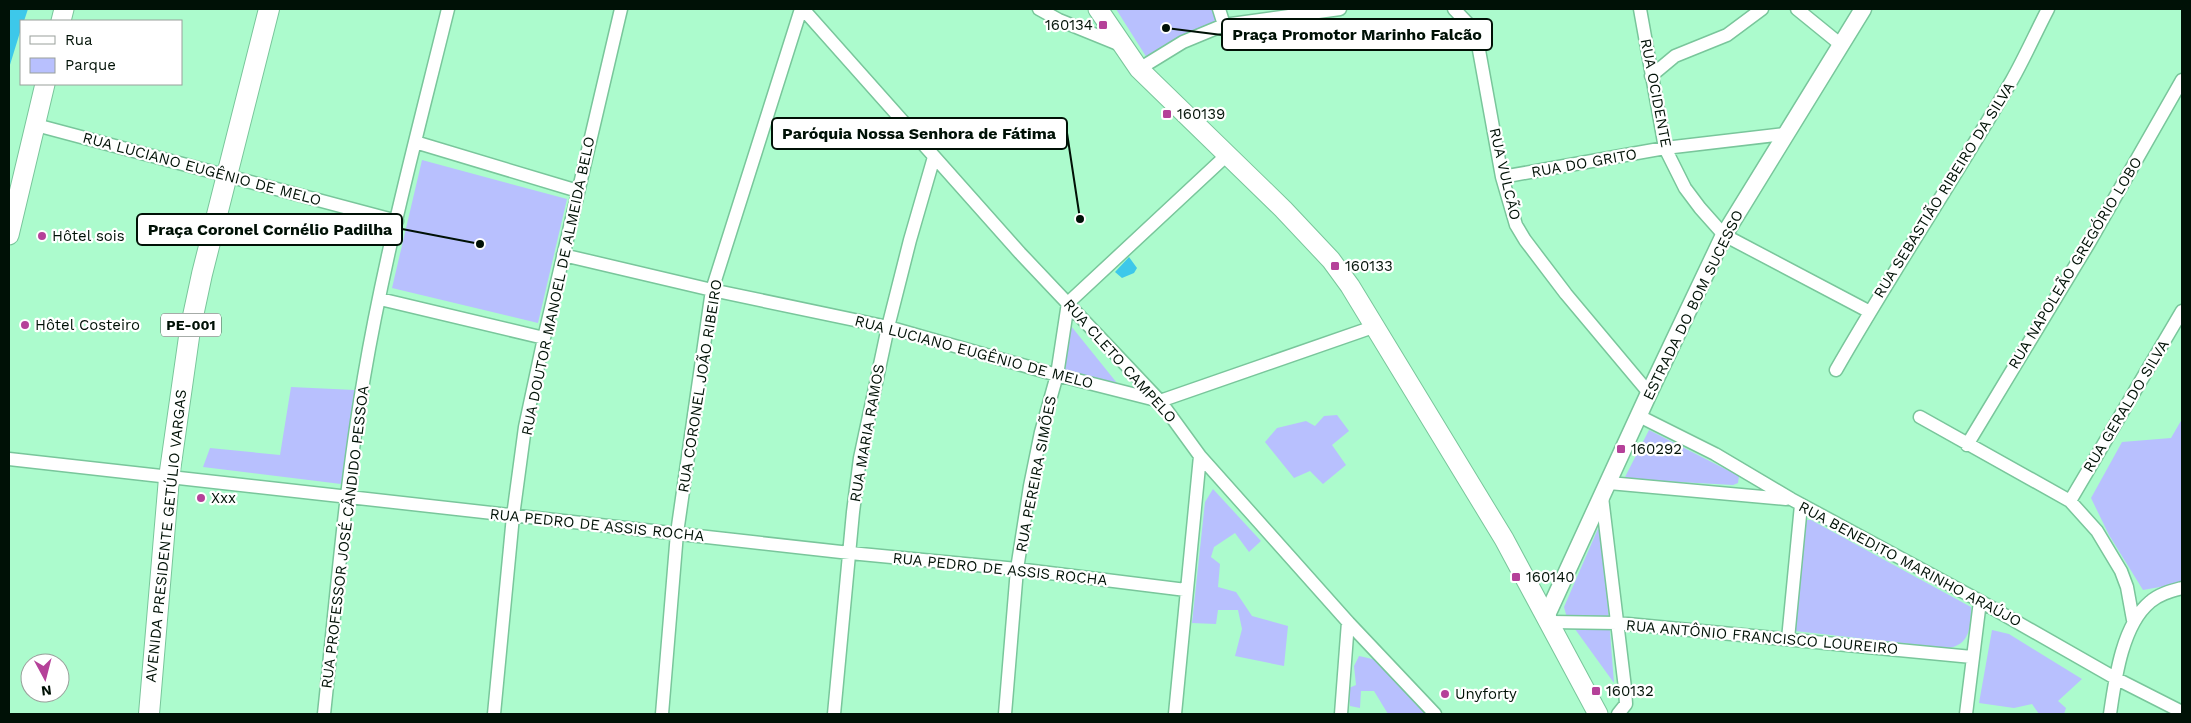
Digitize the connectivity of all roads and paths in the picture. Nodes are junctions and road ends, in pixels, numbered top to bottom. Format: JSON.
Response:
{"nodes":[{"id":1,"x":269,"y":9,"type":"edge"},
{"id":2,"x":448,"y":9,"type":"edge"},
{"id":3,"x":621,"y":9,"type":"edge"},
{"id":4,"x":802,"y":9,"type":"edge"},
{"id":5,"x":1039,"y":9,"type":"edge"},
{"id":6,"x":1098,"y":9,"type":"edge"},
{"id":7,"x":1219,"y":9,"type":"edge"},
{"id":8,"x":1340,"y":9,"type":"edge"},
{"id":9,"x":1454,"y":9,"type":"edge"},
{"id":10,"x":1640,"y":9,"type":"edge"},
{"id":11,"x":1762,"y":9,"type":"edge"},
{"id":12,"x":1797,"y":9,"type":"edge"},
{"id":13,"x":1863,"y":9,"type":"edge"},
{"id":14,"x":1323,"y":10,"type":"edge"},
{"id":15,"x":2043,"y":11,"type":"edge"},
{"id":16,"x":1224,"y":25,"type":"junction"},
{"id":17,"x":1840,"y":44,"type":"junction"},
{"id":18,"x":1123,"y":46,"type":"junction"},
{"id":19,"x":1139,"y":69,"type":"junction"},
{"id":20,"x":1651,"y":76,"type":"junction"},
{"id":21,"x":2182,"y":80,"type":"edge"},
{"id":22,"x":44,"y":85,"type":"edge"},
{"id":23,"x":36,"y":125,"type":"junction"},
{"id":24,"x":1785,"y":134,"type":"junction"},
{"id":25,"x":415,"y":142,"type":"junction"},
{"id":26,"x":1665,"y":148,"type":"junction"},
{"id":27,"x":1228,"y":154,"type":"junction"},
{"id":28,"x":934,"y":158,"type":"junction"},
{"id":29,"x":228,"y":175,"type":"junction"},
{"id":30,"x":1502,"y":177,"type":"junction"},
{"id":31,"x":578,"y":191,"type":"junction"},
{"id":32,"x":397,"y":221,"type":"junction"},
{"id":33,"x":9,"y":235,"type":"edge"},
{"id":34,"x":1724,"y":235,"type":"junction"},
{"id":35,"x":563,"y":255,"type":"junction"},
{"id":36,"x":712,"y":290,"type":"junction"},
{"id":37,"x":380,"y":299,"type":"junction"},
{"id":38,"x":1068,"y":303,"type":"junction"},
{"id":39,"x":2182,"y":311,"type":"edge"},
{"id":40,"x":1870,"y":312,"type":"junction"},
{"id":41,"x":1376,"y":326,"type":"junction"},
{"id":42,"x":888,"y":327,"type":"junction"},
{"id":43,"x":544,"y":338,"type":"junction"},
{"id":44,"x":1836,"y":370,"type":"dead end"},
{"id":45,"x":1057,"y":375,"type":"junction"},
{"id":46,"x":1649,"y":393,"type":"junction"},
{"id":47,"x":1160,"y":401,"type":"junction"},
{"id":48,"x":1639,"y":416,"type":"junction"},
{"id":49,"x":1920,"y":417,"type":"dead end"},
{"id":50,"x":1967,"y":445,"type":"junction"},
{"id":51,"x":1200,"y":456,"type":"junction"},
{"id":52,"x":9,"y":459,"type":"edge"},
{"id":53,"x":169,"y":478,"type":"junction"},
{"id":54,"x":1606,"y":490,"type":"junction"},
{"id":55,"x":346,"y":497,"type":"junction"},
{"id":56,"x":2070,"y":501,"type":"junction"},
{"id":57,"x":1796,"y":502,"type":"junction"},
{"id":58,"x":513,"y":516,"type":"junction"},
{"id":59,"x":677,"y":533,"type":"junction"},
{"id":60,"x":850,"y":553,"type":"junction"},
{"id":61,"x":1017,"y":569,"type":"junction"},
{"id":62,"x":2182,"y":588,"type":"edge"},
{"id":63,"x":1186,"y":590,"type":"junction"},
{"id":64,"x":1980,"y":600,"type":"junction"},
{"id":65,"x":1549,"y":619,"type":"junction"},
{"id":66,"x":2133,"y":620,"type":"junction"},
{"id":67,"x":1348,"y":622,"type":"junction"},
{"id":68,"x":1617,"y":623,"type":"junction"},
{"id":69,"x":1788,"y":639,"type":"junction"},
{"id":70,"x":1972,"y":657,"type":"junction"},
{"id":71,"x":2115,"y":678,"type":"junction"},
{"id":72,"x":2182,"y":712,"type":"edge"},
{"id":73,"x":149,"y":714,"type":"edge"},
{"id":74,"x":324,"y":714,"type":"edge"},
{"id":75,"x":494,"y":714,"type":"edge"},
{"id":76,"x":662,"y":714,"type":"edge"},
{"id":77,"x":834,"y":714,"type":"edge"},
{"id":78,"x":1005,"y":714,"type":"edge"},
{"id":79,"x":1176,"y":714,"type":"edge"},
{"id":80,"x":1342,"y":714,"type":"edge"},
{"id":81,"x":1435,"y":714,"type":"edge"},
{"id":82,"x":1598,"y":714,"type":"edge"},
{"id":83,"x":1618,"y":714,"type":"edge"},
{"id":84,"x":1966,"y":714,"type":"edge"},
{"id":85,"x":2110,"y":714,"type":"edge"}],
"edges":[{"from":1,"to":29,"type":"main road","name":"AVENIDA PRESIDENTE GETÚLIO VARGAS","number":"PE-001"},
{"from":2,"to":25,"type":"street","name":"RUA PROFESSOR JOSÉ CÂNDIDO PESSOA"},
{"from":3,"to":31,"type":"street","name":"RUA DOUTOR MANOEL DE ALMEIDA BELO"},
{"from":4,"to":28,"type":"street","name":"RUA CLETO CAMPELO"},
{"from":4,"to":36,"type":"street","name":"RUA CORONEL JOÃO RIBEIRO"},
{"from":5,"to":18,"type":"street"},
{"from":6,"to":18,"type":"main road"},
{"from":7,"to":16,"type":"street"},
{"from":8,"to":14,"type":"street"},
{"from":9,"to":30,"type":"street","name":"RUA VULCÃO"},
{"from":10,"to":20,"type":"street","name":"RUA OCIDENTE"},
{"from":11,"to":20,"type":"street"},
{"from":12,"to":17,"type":"street"},
{"from":13,"to":17,"type":"street","name":"ESTRADA DO BOM SUCESSO"},
{"from":14,"to":16,"type":"street"},
{"from":15,"to":40,"type":"street","name":"RUA SEBASTIÃO RIBEIRO DA SILVA"},
{"from":16,"to":19,"type":"street"},
{"from":17,"to":24,"type":"street","name":"ESTRADA DO BOM SUCESSO"},
{"from":18,"to":19,"type":"main road"},
{"from":19,"to":27,"type":"main road"},
{"from":20,"to":26,"type":"street","name":"RUA OCIDENTE"},
{"from":21,"to":50,"type":"street","name":"RUA NAPOLEÃO GREGÓRIO LOBO"},
{"from":22,"to":23,"type":"main road"},
{"from":23,"to":29,"type":"street","name":"RUA LUCIANO EUGÊNIO DE MELO"},
{"from":23,"to":33,"type":"main road"},
{"from":24,"to":26,"type":"street","name":"RUA DO GRITO"},
{"from":24,"to":34,"type":"street","name":"ESTRADA DO BOM SUCESSO"},
{"from":25,"to":31,"type":"street"},
{"from":25,"to":32,"type":"street","name":"RUA PROFESSOR JOSÉ CÂNDIDO PESSOA"},
{"from":26,"to":30,"type":"street","name":"RUA DO GRITO"},
{"from":26,"to":34,"type":"street","name":"RUA OCIDENTE"},
{"from":27,"to":38,"type":"street"},
{"from":27,"to":41,"type":"main road"},
{"from":28,"to":38,"type":"street","name":"RUA CLETO CAMPELO"},
{"from":28,"to":42,"type":"street","name":"RUA MARIA RAMOS"},
{"from":29,"to":32,"type":"street","name":"RUA LUCIANO EUGÊNIO DE MELO"},
{"from":29,"to":53,"type":"main road","name":"AVENIDA PRESIDENTE GETÚLIO VARGAS","number":"PE-001"},
{"from":30,"to":46,"type":"street","name":"RUA VULCÃO"},
{"from":31,"to":35,"type":"street","name":"RUA DOUTOR MANOEL DE ALMEIDA BELO"},
{"from":32,"to":37,"type":"street","name":"RUA PROFESSOR JOSÉ CÂNDIDO PESSOA"},
{"from":34,"to":40,"type":"street","name":"RUA OCIDENTE"},
{"from":34,"to":46,"type":"street","name":"ESTRADA DO BOM SUCESSO"},
{"from":35,"to":36,"type":"street","name":"RUA LUCIANO EUGÊNIO DE MELO"},
{"from":35,"to":43,"type":"street","name":"RUA DOUTOR MANOEL DE ALMEIDA BELO"},
{"from":36,"to":42,"type":"street","name":"RUA LUCIANO EUGÊNIO DE MELO"},
{"from":36,"to":59,"type":"street","name":"RUA CORONEL JOÃO RIBEIRO"},
{"from":37,"to":43,"type":"street"},
{"from":37,"to":55,"type":"street","name":"RUA PROFESSOR JOSÉ CÂNDIDO PESSOA"},
{"from":38,"to":45,"type":"street","name":"RUA PEREIRA SIMÕES"},
{"from":38,"to":47,"type":"street","name":"RUA CLETO CAMPELO"},
{"from":39,"to":56,"type":"street","name":"RUA GERALDO SILVA"},
{"from":40,"to":44,"type":"street","name":"RUA SEBASTIÃO RIBEIRO DA SILVA"},
{"from":41,"to":47,"type":"street"},
{"from":41,"to":65,"type":"main road"},
{"from":42,"to":45,"type":"street","name":"RUA LUCIANO EUGÊNIO DE MELO"},
{"from":42,"to":60,"type":"street","name":"RUA MARIA RAMOS"},
{"from":43,"to":58,"type":"street","name":"RUA DOUTOR MANOEL DE ALMEIDA BELO"},
{"from":45,"to":47,"type":"street","name":"RUA LUCIANO EUGÊNIO DE MELO"},
{"from":45,"to":61,"type":"street","name":"RUA PEREIRA SIMÕES"},
{"from":46,"to":48,"type":"street","name":"ESTRADA DO BOM SUCESSO"},
{"from":47,"to":51,"type":"street","name":"RUA CLETO CAMPELO"},
{"from":48,"to":54,"type":"street","name":"ESTRADA DO BOM SUCESSO"},
{"from":48,"to":57,"type":"street","name":"RUA BENEDITO MARINHO ARAÚJO"},
{"from":49,"to":50,"type":"street"},
{"from":50,"to":56,"type":"street"},
{"from":51,"to":63,"type":"street"},
{"from":51,"to":67,"type":"street","name":"RUA CLETO CAMPELO"},
{"from":52,"to":53,"type":"street","name":"RUA PEDRO DE ASSIS ROCHA"},
{"from":53,"to":55,"type":"street","name":"RUA PEDRO DE ASSIS ROCHA"},
{"from":53,"to":73,"type":"main road","name":"AVENIDA PRESIDENTE GETÚLIO VARGAS","number":"PE-001"},
{"from":54,"to":57,"type":"street"},
{"from":54,"to":65,"type":"street","name":"ESTRADA DO BOM SUCESSO"},
{"from":54,"to":68,"type":"street"},
{"from":55,"to":58,"type":"street","name":"RUA PEDRO DE ASSIS ROCHA"},
{"from":55,"to":74,"type":"street","name":"RUA PROFESSOR JOSÉ CÂNDIDO PESSOA"},
{"from":56,"to":66,"type":"street"},
{"from":57,"to":64,"type":"street","name":"RUA BENEDITO MARINHO ARAÚJO"},
{"from":57,"to":69,"type":"street"},
{"from":58,"to":59,"type":"street","name":"RUA PEDRO DE ASSIS ROCHA"},
{"from":58,"to":75,"type":"street","name":"RUA DOUTOR MANOEL DE ALMEIDA BELO"},
{"from":59,"to":60,"type":"street","name":"RUA PEDRO DE ASSIS ROCHA"},
{"from":59,"to":76,"type":"street","name":"RUA CORONEL JOÃO RIBEIRO"},
{"from":60,"to":61,"type":"street","name":"RUA PEDRO DE ASSIS ROCHA"},
{"from":60,"to":77,"type":"street","name":"RUA MARIA RAMOS"},
{"from":61,"to":63,"type":"street","name":"RUA PEDRO DE ASSIS ROCHA"},
{"from":61,"to":78,"type":"street","name":"RUA PEREIRA SIMÕES"},
{"from":62,"to":66,"type":"street"},
{"from":63,"to":79,"type":"street"},
{"from":64,"to":70,"type":"street"},
{"from":64,"to":71,"type":"street","name":"RUA BENEDITO MARINHO ARAÚJO"},
{"from":65,"to":68,"type":"street","name":"RUA ANTÔNIO FRANCISCO LOUREIRO"},
{"from":65,"to":82,"type":"main road"},
{"from":66,"to":71,"type":"street"},
{"from":67,"to":80,"type":"street"},
{"from":67,"to":81,"type":"street","name":"RUA CLETO CAMPELO"},
{"from":68,"to":69,"type":"street","name":"RUA ANTÔNIO FRANCISCO LOUREIRO"},
{"from":68,"to":83,"type":"street"},
{"from":69,"to":70,"type":"street","name":"RUA ANTÔNIO FRANCISCO LOUREIRO"},
{"from":70,"to":84,"type":"street"},
{"from":71,"to":72,"type":"street","name":"RUA BENEDITO MARINHO ARAÚJO"},
{"from":71,"to":85,"type":"street"}]}
